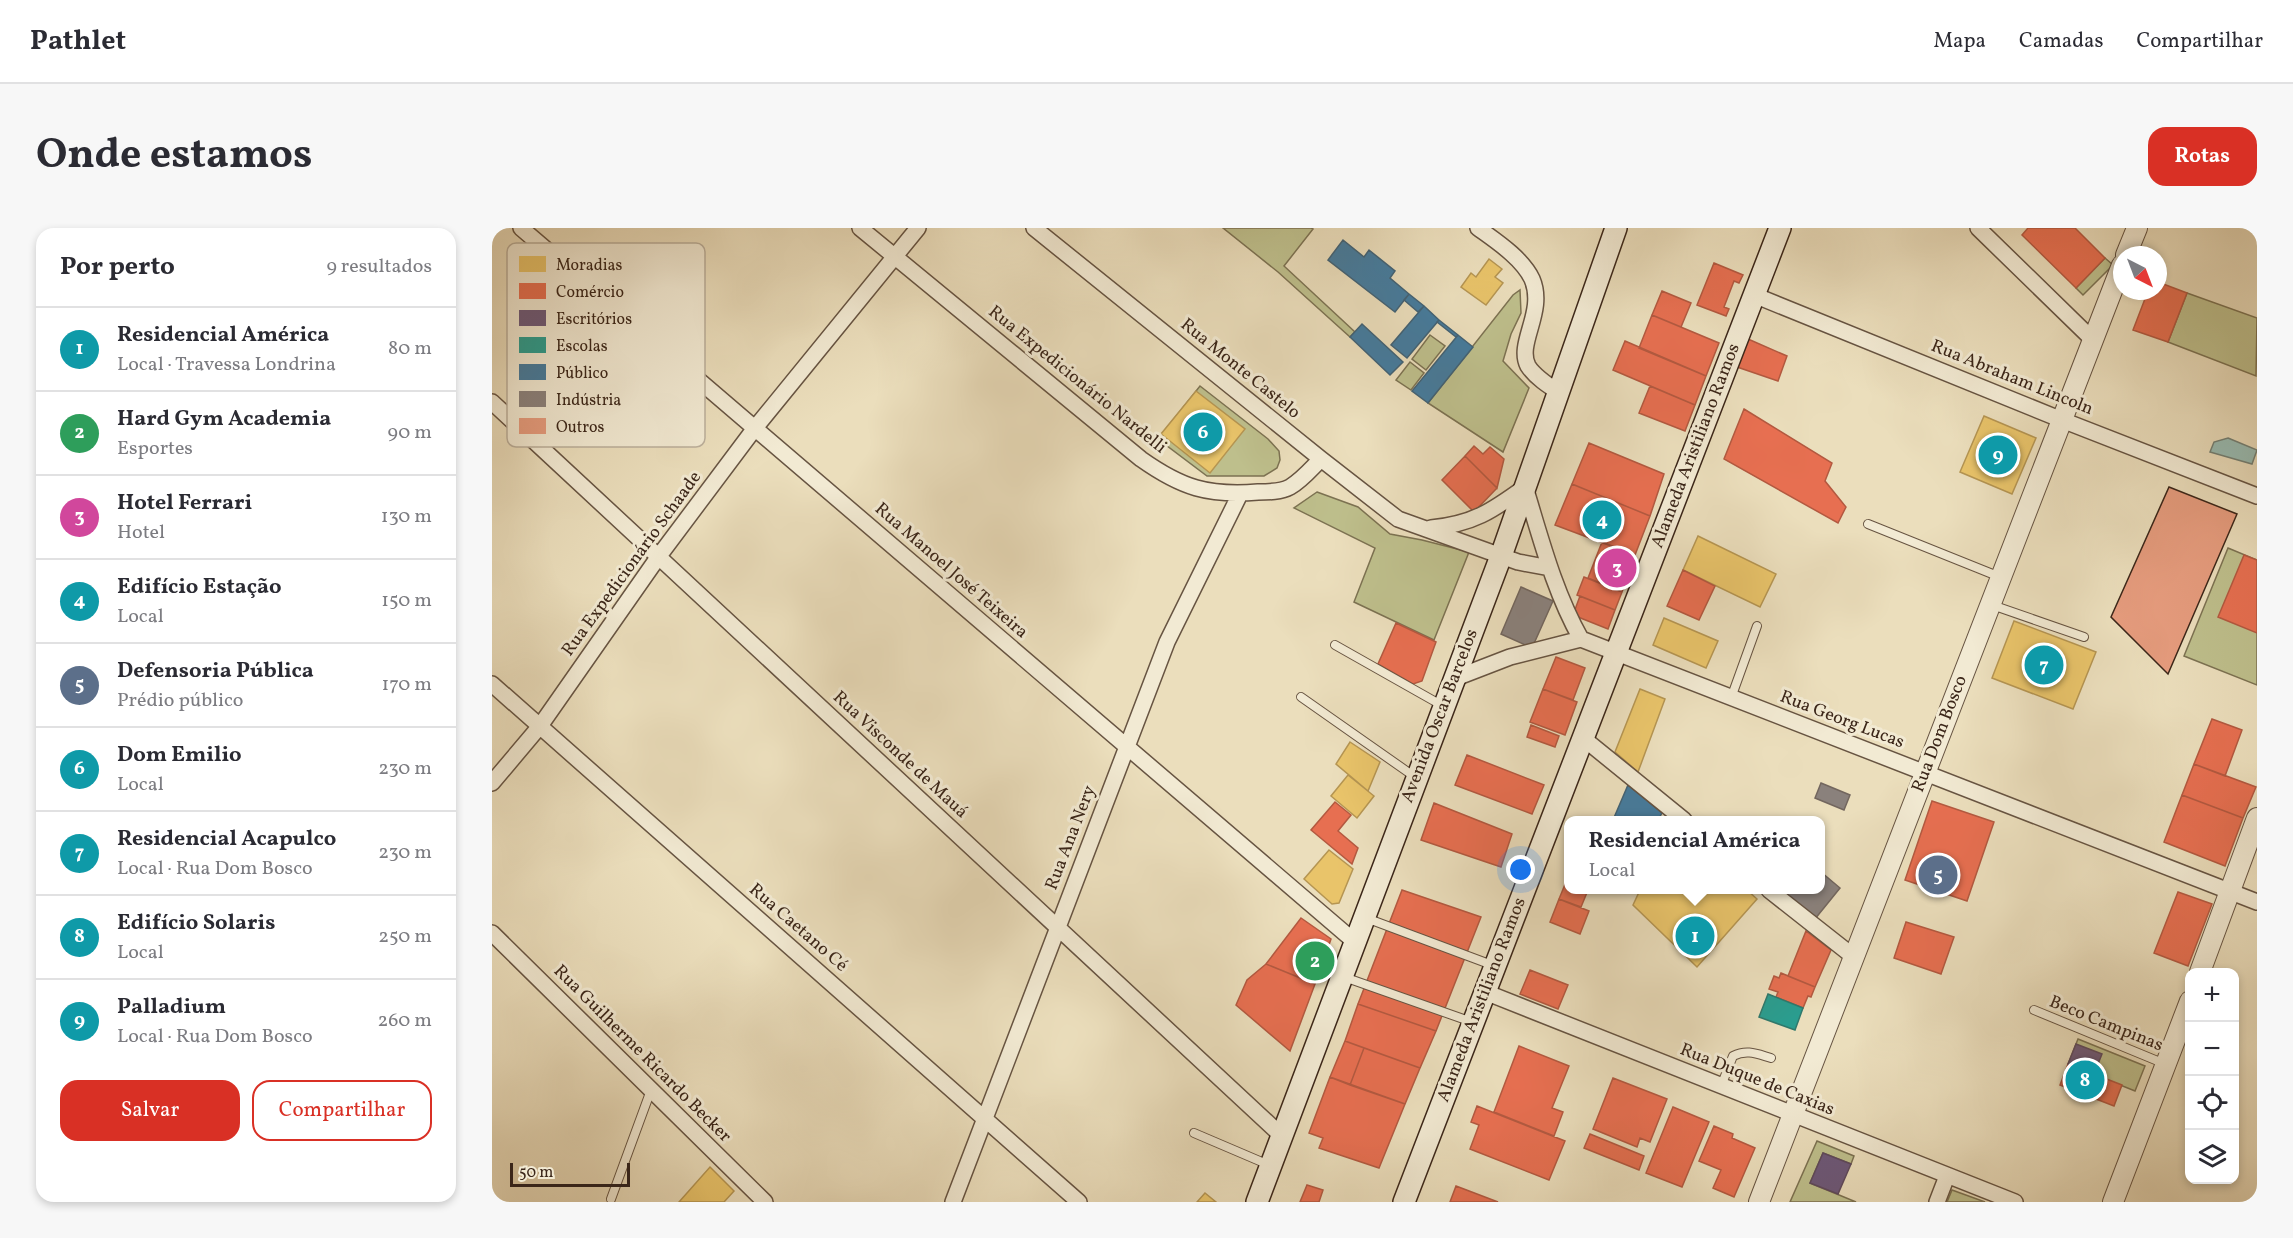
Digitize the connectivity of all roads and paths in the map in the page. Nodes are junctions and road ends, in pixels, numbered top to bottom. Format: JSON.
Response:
{"nodes":[{"id":1,"x":521,"y":228,"type":"edge"},
{"id":2,"x":860,"y":228,"type":"edge"},
{"id":3,"x":918,"y":228,"type":"edge"},
{"id":4,"x":1034,"y":228,"type":"edge"},
{"id":5,"x":1478,"y":228,"type":"edge"},
{"id":6,"x":1616,"y":228,"type":"edge"},
{"id":7,"x":1780,"y":228,"type":"edge"},
{"id":8,"x":1978,"y":228,"type":"edge"},
{"id":9,"x":2136,"y":228,"type":"edge"},
{"id":10,"x":539,"y":243,"type":"edge"},
{"id":11,"x":2129,"y":246,"type":"edge"},
{"id":12,"x":895,"y":256,"type":"junction"},
{"id":13,"x":2113,"y":289,"type":"edge"},
{"id":14,"x":1754,"y":295,"type":"junction"},
{"id":15,"x":2093,"y":340,"type":"junction"},
{"id":16,"x":705,"y":385,"type":"edge"},
{"id":17,"x":1560,"y":393,"type":"junction"},
{"id":18,"x":492,"y":402,"type":"edge"},
{"id":19,"x":507,"y":416,"type":"edge"},
{"id":20,"x":2062,"y":420,"type":"junction"},
{"id":21,"x":755,"y":428,"type":"junction"},
{"id":22,"x":541,"y":447,"type":"edge"},
{"id":23,"x":1321,"y":459,"type":"junction"},
{"id":24,"x":1525,"y":487,"type":"junction"},
{"id":25,"x":1240,"y":494,"type":"junction"},
{"id":26,"x":2257,"y":496,"type":"edge"},
{"id":27,"x":1868,"y":524,"type":"dead end"},
{"id":28,"x":1427,"y":529,"type":"junction"},
{"id":29,"x":659,"y":556,"type":"junction"},
{"id":30,"x":1501,"y":556,"type":"junction"},
{"id":31,"x":1550,"y":568,"type":"junction"},
{"id":32,"x":2001,"y":578,"type":"junction"},
{"id":33,"x":1990,"y":605,"type":"junction"},
{"id":34,"x":1757,"y":626,"type":"dead end"},
{"id":35,"x":2084,"y":637,"type":"dead end"},
{"id":36,"x":1581,"y":639,"type":"junction"},
{"id":37,"x":1335,"y":645,"type":"dead end"},
{"id":38,"x":1616,"y":653,"type":"junction"},
{"id":39,"x":1453,"y":679,"type":"junction"},
{"id":40,"x":492,"y":684,"type":"edge"},
{"id":41,"x":1301,"y":697,"type":"dead end"},
{"id":42,"x":1731,"y":698,"type":"junction"},
{"id":43,"x":1444,"y":707,"type":"junction"},
{"id":44,"x":540,"y":726,"type":"junction"},
{"id":45,"x":1583,"y":738,"type":"junction"},
{"id":46,"x":1126,"y":747,"type":"junction"},
{"id":47,"x":1925,"y":773,"type":"junction"},
{"id":48,"x":1417,"y":778,"type":"junction"},
{"id":49,"x":492,"y":783,"type":"edge"},
{"id":50,"x":1679,"y":816,"type":"edge"},
{"id":51,"x":2257,"y":818,"type":"edge"},
{"id":52,"x":2229,"y":892,"type":"junction"},
{"id":53,"x":1774,"y":894,"type":"edge"},
{"id":54,"x":2257,"y":902,"type":"edge"},
{"id":55,"x":1364,"y":918,"type":"junction"},
{"id":56,"x":1057,"y":928,"type":"junction"},
{"id":57,"x":492,"y":933,"type":"edge"},
{"id":58,"x":1355,"y":942,"type":"junction"},
{"id":59,"x":1854,"y":957,"type":"junction"},
{"id":60,"x":1495,"y":966,"type":"junction"},
{"id":61,"x":2201,"y":968,"type":"edge"},
{"id":62,"x":1342,"y":976,"type":"junction"},
{"id":63,"x":1485,"y":992,"type":"junction"},
{"id":64,"x":2034,"y":1010,"type":"dead end"},
{"id":65,"x":2185,"y":1014,"type":"edge"},
{"id":66,"x":1473,"y":1023,"type":"junction"},
{"id":67,"x":1771,"y":1058,"type":"dead end"},
{"id":68,"x":2166,"y":1065,"type":"junction"},
{"id":69,"x":1721,"y":1086,"type":"junction"},
{"id":70,"x":651,"y":1090,"type":"junction"},
{"id":71,"x":1792,"y":1115,"type":"junction"},
{"id":72,"x":985,"y":1119,"type":"junction"},
{"id":73,"x":1194,"y":1132,"type":"dead end"},
{"id":74,"x":1282,"y":1136,"type":"junction"},
{"id":75,"x":1270,"y":1166,"type":"junction"},
{"id":76,"x":1947,"y":1176,"type":"junction"},
{"id":77,"x":611,"y":1199,"type":"dead end"},
{"id":78,"x":765,"y":1202,"type":"edge"},
{"id":79,"x":953,"y":1202,"type":"edge"},
{"id":80,"x":1079,"y":1202,"type":"edge"},
{"id":81,"x":1257,"y":1202,"type":"edge"},
{"id":82,"x":1404,"y":1202,"type":"edge"},
{"id":83,"x":1759,"y":1202,"type":"edge"},
{"id":84,"x":1937,"y":1202,"type":"edge"},
{"id":85,"x":2015,"y":1202,"type":"edge"},
{"id":86,"x":2113,"y":1202,"type":"edge"}],
"edges":[{"from":1,"to":10,"type":"street","name":"Rua Manoel José Teixeira"},
{"from":2,"to":12,"type":"street","name":"Rua Expedicionário Nardelli"},
{"from":3,"to":12,"type":"street","name":"Rua Expedicionário Schaade"},
{"from":4,"to":23,"type":"street","name":"Rua Monte Castelo"},
{"from":5,"to":17,"type":"street"},
{"from":6,"to":17,"type":"main road","name":"Avenida Oscar Barcelos"},
{"from":7,"to":14,"type":"main road","name":"Alameda Aristiliano Ramos"},
{"from":8,"to":15,"type":"street"},
{"from":9,"to":11,"type":"street"},
{"from":12,"to":21,"type":"street","name":"Rua Expedicionário Schaade"},
{"from":12,"to":25,"type":"street","name":"Rua Expedicionário Nardelli"},
{"from":13,"to":15,"type":"street","name":"Rua Dom Bosco"},
{"from":14,"to":20,"type":"street","name":"Rua Abraham Lincoln"},
{"from":14,"to":38,"type":"main road","name":"Alameda Aristiliano Ramos"},
{"from":15,"to":20,"type":"street","name":"Rua Dom Bosco"},
{"from":16,"to":21,"type":"street","name":"Rua Manoel José Teixeira"},
{"from":17,"to":24,"type":"main road","name":"Avenida Oscar Barcelos"},
{"from":18,"to":19,"type":"street","name":"Rua Visconde de Mauá"},
{"from":20,"to":26,"type":"street","name":"Rua Abraham Lincoln"},
{"from":20,"to":32,"type":"street","name":"Rua Dom Bosco"},
{"from":21,"to":29,"type":"street","name":"Rua Expedicionário Schaade"},
{"from":21,"to":46,"type":"street","name":"Rua Manoel José Teixeira"},
{"from":22,"to":29,"type":"street","name":"Rua Visconde de Mauá"},
{"from":23,"to":25,"type":"street","name":"Rua Expedicionário Nardelli"},
{"from":23,"to":28,"type":"street","name":"Rua Monte Castelo"},
{"from":24,"to":28,"type":"street","name":"Rua Monte Castelo"},
{"from":24,"to":30,"type":"main road","name":"Avenida Oscar Barcelos"},
{"from":24,"to":31,"type":"street"},
{"from":25,"to":46,"type":"street","name":"Rua Ana Nery"},
{"from":27,"to":32,"type":"lane"},
{"from":28,"to":30,"type":"street","name":"Rua Monte Castelo"},
{"from":29,"to":44,"type":"street","name":"Rua Expedicionário Schaade"},
{"from":29,"to":56,"type":"street","name":"Rua Visconde de Mauá"},
{"from":30,"to":31,"type":"street","name":"Rua Monte Castelo"},
{"from":30,"to":39,"type":"main road","name":"Avenida Oscar Barcelos"},
{"from":31,"to":36,"type":"street"},
{"from":32,"to":33,"type":"street","name":"Rua Dom Bosco"},
{"from":33,"to":35,"type":"lane"},
{"from":33,"to":47,"type":"street","name":"Rua Dom Bosco"},
{"from":34,"to":42,"type":"lane"},
{"from":36,"to":38,"type":"street","name":"Rua Georg Lucas"},
{"from":36,"to":39,"type":"street"},
{"from":37,"to":43,"type":"lane"},
{"from":38,"to":42,"type":"street","name":"Rua Georg Lucas"},
{"from":38,"to":45,"type":"main road","name":"Alameda Aristiliano Ramos"},
{"from":39,"to":43,"type":"main road","name":"Avenida Oscar Barcelos"},
{"from":40,"to":44,"type":"street","name":"Rua Caetano Cé"},
{"from":41,"to":48,"type":"lane"},
{"from":42,"to":47,"type":"street","name":"Rua Georg Lucas"},
{"from":43,"to":48,"type":"main road","name":"Avenida Oscar Barcelos"},
{"from":44,"to":49,"type":"street","name":"Rua Expedicionário Schaade"},
{"from":44,"to":72,"type":"street","name":"Rua Caetano Cé"},
{"from":45,"to":50,"type":"street"},
{"from":45,"to":60,"type":"main road","name":"Alameda Aristiliano Ramos"},
{"from":46,"to":56,"type":"street","name":"Rua Ana Nery"},
{"from":46,"to":58,"type":"street","name":"Rua Manoel José Teixeira"},
{"from":47,"to":52,"type":"street","name":"Rua Georg Lucas"},
{"from":47,"to":59,"type":"street","name":"Rua Dom Bosco"},
{"from":48,"to":55,"type":"main road","name":"Avenida Oscar Barcelos"},
{"from":51,"to":52,"type":"street"},
{"from":52,"to":54,"type":"street","name":"Rua Georg Lucas"},
{"from":52,"to":61,"type":"street"},
{"from":53,"to":59,"type":"street"},
{"from":55,"to":58,"type":"main road","name":"Avenida Oscar Barcelos"},
{"from":55,"to":60,"type":"lane"},
{"from":56,"to":72,"type":"street","name":"Rua Ana Nery"},
{"from":56,"to":74,"type":"street","name":"Rua Visconde de Mauá"},
{"from":57,"to":70,"type":"street","name":"Rua Guilherme Ricardo Becker"},
{"from":58,"to":62,"type":"main road","name":"Avenida Oscar Barcelos"},
{"from":59,"to":71,"type":"street","name":"Rua Dom Bosco"},
{"from":60,"to":63,"type":"main road","name":"Alameda Aristiliano Ramos"},
{"from":62,"to":66,"type":"lane"},
{"from":62,"to":74,"type":"main road","name":"Avenida Oscar Barcelos"},
{"from":63,"to":66,"type":"main road","name":"Alameda Aristiliano Ramos"},
{"from":63,"to":69,"type":"street","name":"Rua Duque de Caxias"},
{"from":64,"to":68,"type":"lane","name":"Beco Campinas"},
{"from":65,"to":68,"type":"street"},
{"from":66,"to":82,"type":"main road","name":"Alameda Aristiliano Ramos"},
{"from":67,"to":69,"type":"lane"},
{"from":68,"to":86,"type":"street"},
{"from":69,"to":71,"type":"street","name":"Rua Duque de Caxias"},
{"from":70,"to":77,"type":"lane"},
{"from":70,"to":78,"type":"street","name":"Rua Guilherme Ricardo Becker"},
{"from":71,"to":76,"type":"street","name":"Rua Duque de Caxias"},
{"from":71,"to":83,"type":"street","name":"Rua Dom Bosco"},
{"from":72,"to":79,"type":"street","name":"Rua Ana Nery"},
{"from":72,"to":80,"type":"street","name":"Rua Caetano Cé"},
{"from":73,"to":75,"type":"lane"},
{"from":74,"to":75,"type":"main road","name":"Avenida Oscar Barcelos"},
{"from":75,"to":81,"type":"main road","name":"Avenida Oscar Barcelos"},
{"from":76,"to":84,"type":"street"},
{"from":76,"to":85,"type":"street","name":"Rua Duque de Caxias"}]}
